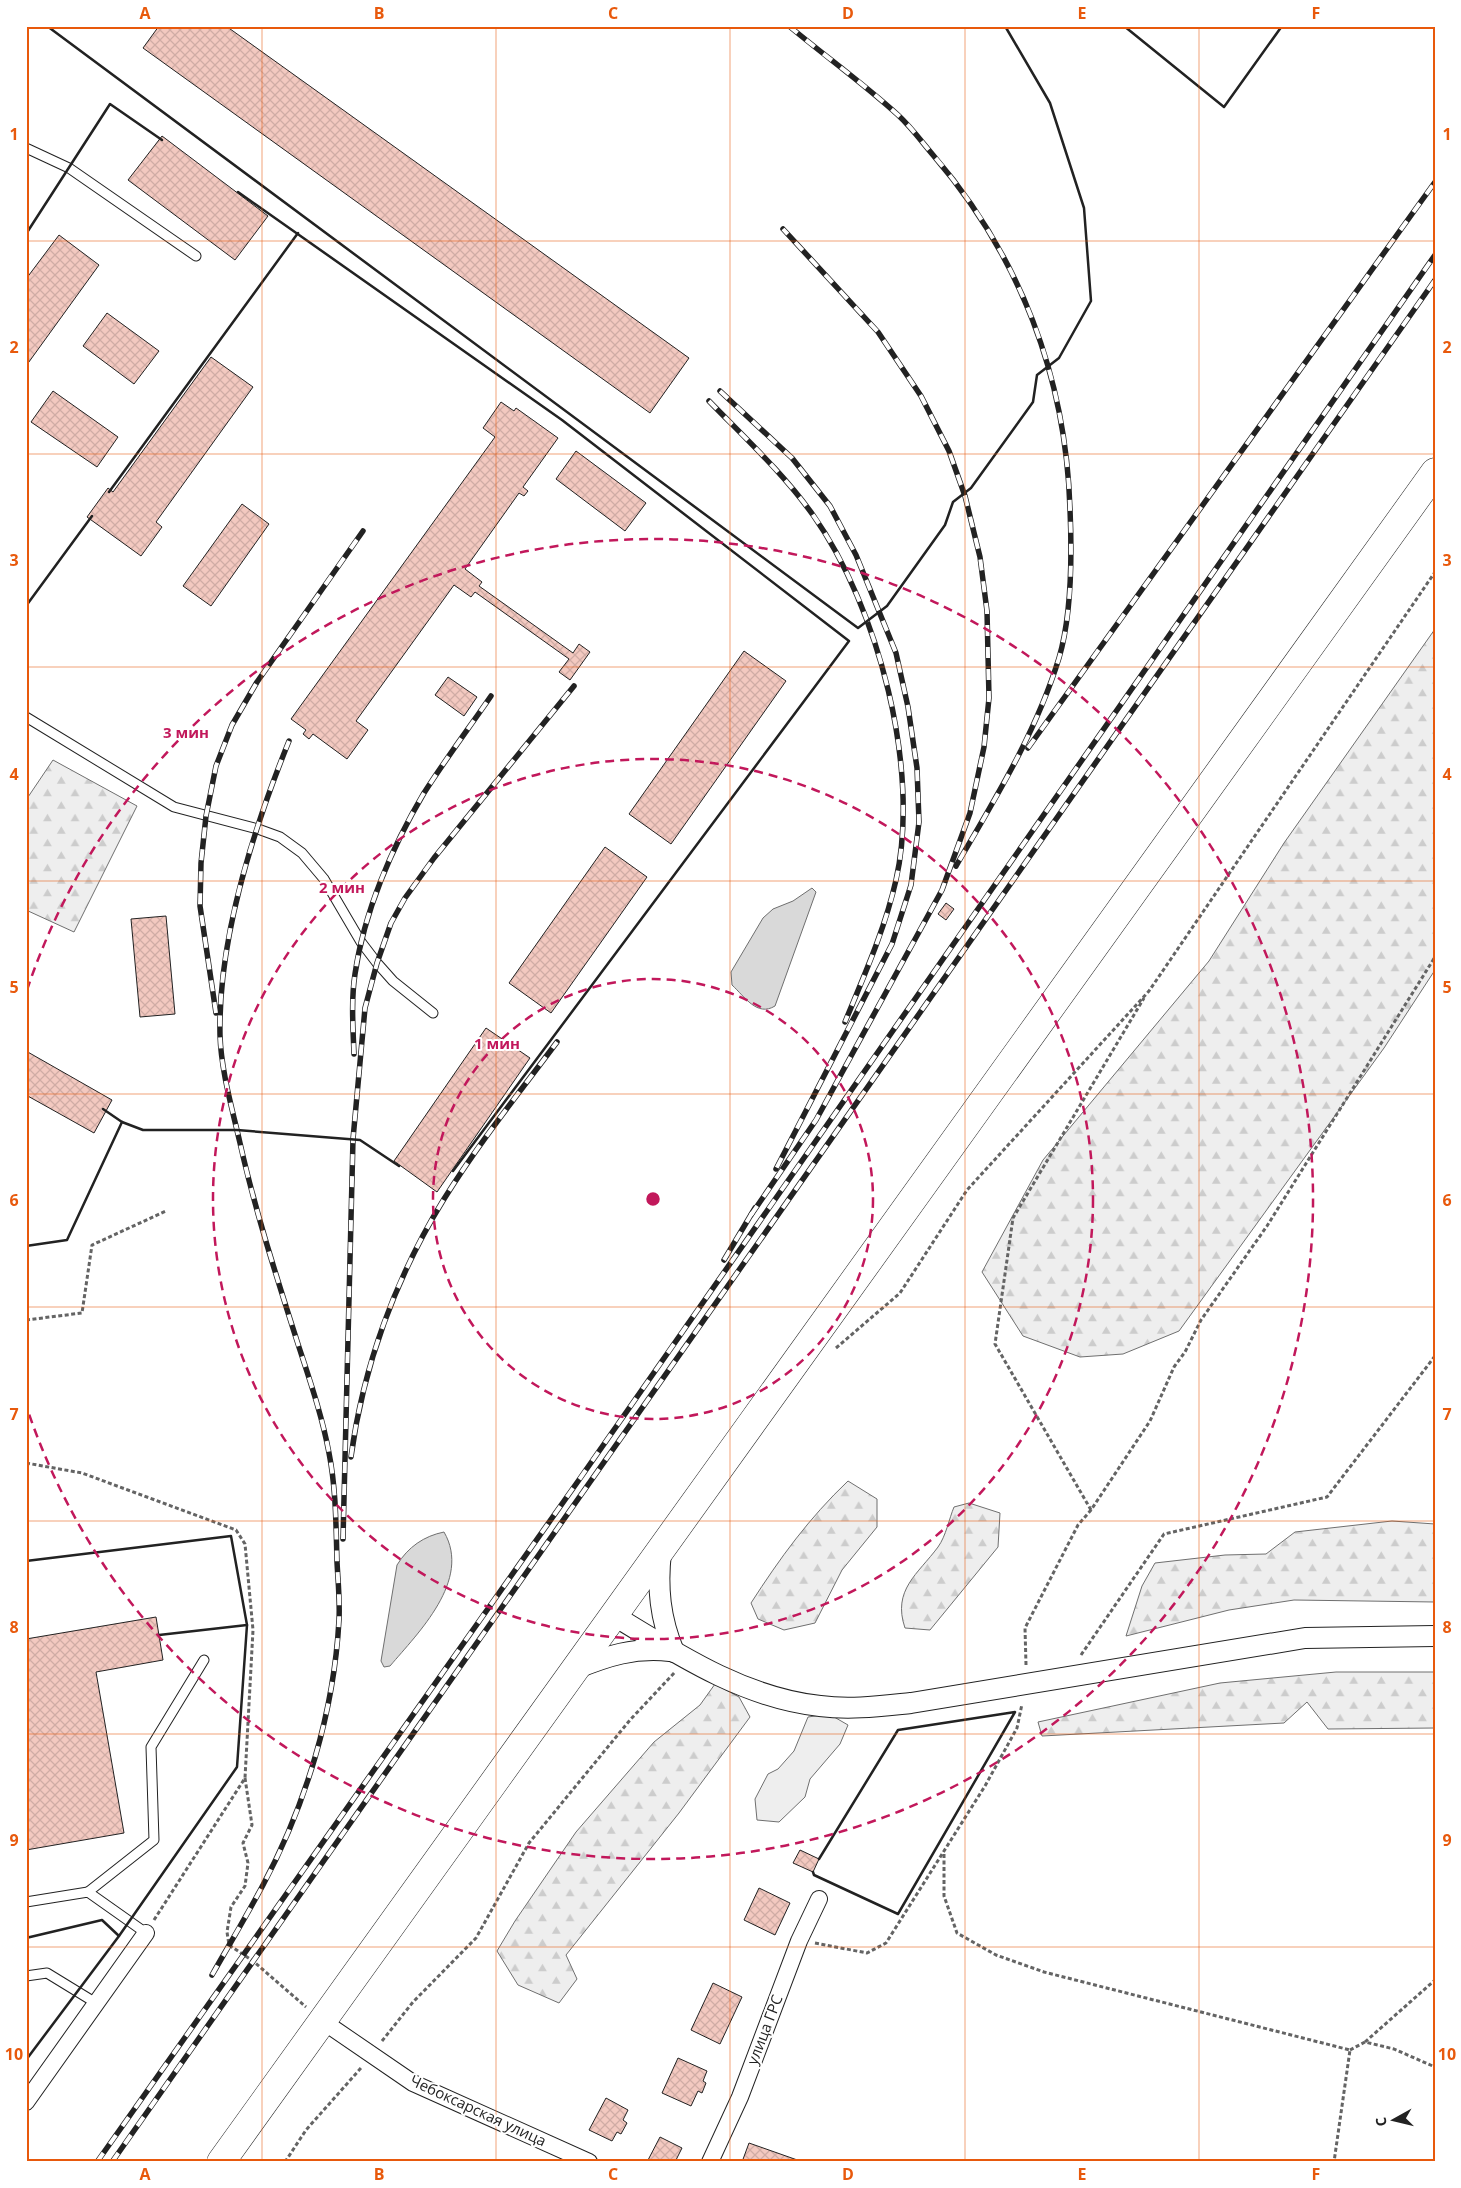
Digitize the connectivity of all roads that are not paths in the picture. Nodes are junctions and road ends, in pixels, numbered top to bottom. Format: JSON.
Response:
{"nodes":[{"id":1,"x":26,"y":148,"type":"edge"},
{"id":2,"x":196,"y":256,"type":"dead end"},
{"id":3,"x":1435,"y":472,"type":"edge"},
{"id":4,"x":26,"y":717,"type":"edge"},
{"id":5,"x":433,"y":1013,"type":"dead end"},
{"id":6,"x":661,"y":1548,"type":"junction"},
{"id":7,"x":612,"y":1615,"type":"junction"},
{"id":8,"x":1435,"y":1636,"type":"edge"},
{"id":9,"x":681,"y":1655,"type":"junction"},
{"id":10,"x":204,"y":1660,"type":"dead end"},
{"id":11,"x":573,"y":1670,"type":"junction"},
{"id":12,"x":88,"y":1892,"type":"junction"},
{"id":13,"x":819,"y":1899,"type":"dead end"},
{"id":14,"x":26,"y":1902,"type":"edge"},
{"id":15,"x":146,"y":1934,"type":"joint"},
{"id":16,"x":26,"y":1976,"type":"edge"},
{"id":17,"x":96,"y":2003,"type":"junction"},
{"id":18,"x":321,"y":2020,"type":"junction"},
{"id":19,"x":26,"y":2102,"type":"edge"},
{"id":20,"x":221,"y":2162,"type":"edge"},
{"id":21,"x":589,"y":2162,"type":"edge"},
{"id":22,"x":710,"y":2162,"type":"edge"}],
"edges":[{"from":1,"to":2,"type":"lane"},
{"from":3,"to":6,"type":"highway"},
{"from":4,"to":5,"type":"lane"},
{"from":6,"to":7,"type":"highway"},
{"from":6,"to":9,"type":"street"},
{"from":7,"to":9,"type":"street"},
{"from":7,"to":11,"type":"highway"},
{"from":8,"to":9,"type":"street"},
{"from":9,"to":11,"type":"street"},
{"from":10,"to":12,"type":"lane"},
{"from":11,"to":18,"type":"highway"},
{"from":12,"to":14,"type":"lane"},
{"from":12,"to":15,"type":"lane"},
{"from":13,"to":22,"type":"street","name":"улица ГРС"},
{"from":15,"to":17,"type":"street"},
{"from":16,"to":17,"type":"lane"},
{"from":17,"to":19,"type":"street"},
{"from":18,"to":20,"type":"highway"},
{"from":18,"to":21,"type":"street","name":"Чебоксарская улица"}]}
